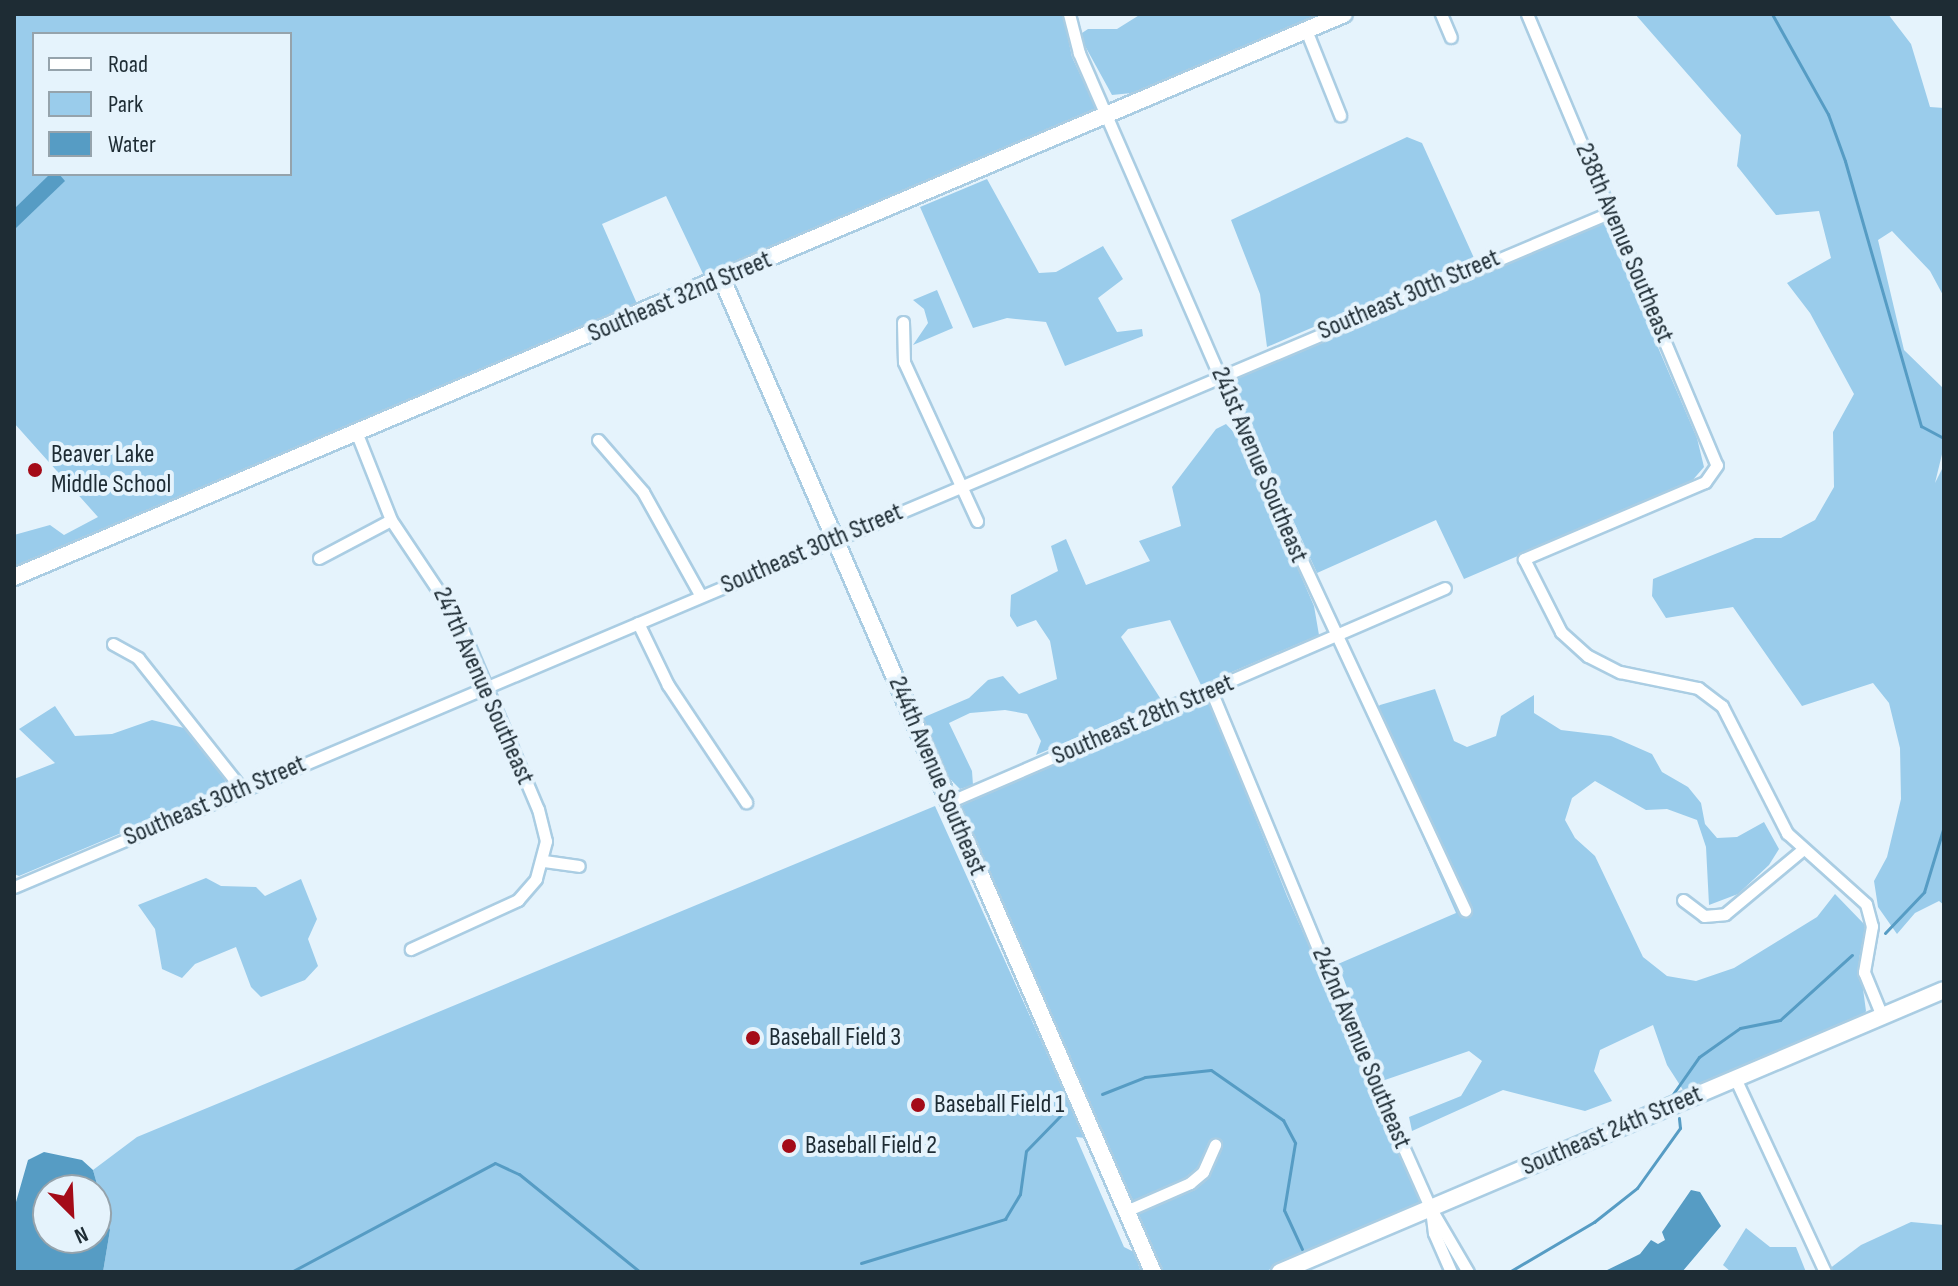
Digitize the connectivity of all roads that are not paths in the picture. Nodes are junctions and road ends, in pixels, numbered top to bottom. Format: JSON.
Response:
{"nodes":[{"id":1,"x":1069,"y":14,"type":"edge"},
{"id":2,"x":1344,"y":14,"type":"edge"},
{"id":3,"x":1441,"y":14,"type":"edge"},
{"id":4,"x":1527,"y":14,"type":"edge"},
{"id":5,"x":1306,"y":30,"type":"junction"},
{"id":6,"x":1451,"y":37,"type":"dead end"},
{"id":7,"x":1108,"y":115,"type":"junction"},
{"id":8,"x":1340,"y":115,"type":"dead end"},
{"id":9,"x":1611,"y":212,"type":"junction"},
{"id":10,"x":722,"y":279,"type":"junction"},
{"id":11,"x":903,"y":322,"type":"dead end"},
{"id":12,"x":1220,"y":374,"type":"junction"},
{"id":13,"x":357,"y":434,"type":"junction"},
{"id":14,"x":598,"y":440,"type":"dead end"},
{"id":15,"x":961,"y":485,"type":"junction"},
{"id":16,"x":391,"y":520,"type":"junction"},
{"id":17,"x":977,"y":521,"type":"dead end"},
{"id":18,"x":833,"y":539,"type":"junction"},
{"id":19,"x":319,"y":558,"type":"dead end"},
{"id":20,"x":14,"y":577,"type":"edge"},
{"id":21,"x":1445,"y":588,"type":"dead end"},
{"id":22,"x":701,"y":596,"type":"junction"},
{"id":23,"x":638,"y":623,"type":"junction"},
{"id":24,"x":1337,"y":637,"type":"junction"},
{"id":25,"x":113,"y":644,"type":"dead end"},
{"id":26,"x":485,"y":687,"type":"junction"},
{"id":27,"x":1212,"y":693,"type":"junction"},
{"id":28,"x":242,"y":789,"type":"junction"},
{"id":29,"x":746,"y":802,"type":"dead end"},
{"id":30,"x":949,"y":802,"type":"junction"},
{"id":31,"x":1802,"y":850,"type":"junction"},
{"id":32,"x":544,"y":861,"type":"junction"},
{"id":33,"x":579,"y":866,"type":"dead end"},
{"id":34,"x":14,"y":887,"type":"edge"},
{"id":35,"x":1683,"y":900,"type":"dead end"},
{"id":36,"x":1465,"y":910,"type":"dead end"},
{"id":37,"x":411,"y":949,"type":"dead end"},
{"id":38,"x":1944,"y":990,"type":"edge"},
{"id":39,"x":1882,"y":1016,"type":"junction"},
{"id":40,"x":1735,"y":1078,"type":"junction"},
{"id":41,"x":1215,"y":1145,"type":"dead end"},
{"id":42,"x":1431,"y":1209,"type":"junction"},
{"id":43,"x":1126,"y":1211,"type":"junction"},
{"id":44,"x":1153,"y":1272,"type":"edge"},
{"id":45,"x":1280,"y":1272,"type":"edge"},
{"id":46,"x":1451,"y":1272,"type":"edge"},
{"id":47,"x":1468,"y":1272,"type":"edge"},
{"id":48,"x":1825,"y":1272,"type":"edge"}],
"edges":[{"from":1,"to":7,"type":"street","name":"241st Avenue Southeast"},
{"from":2,"to":5,"type":"street","name":"Southeast 32nd Street"},
{"from":3,"to":6,"type":"street"},
{"from":4,"to":9,"type":"street","name":"238th Avenue Southeast"},
{"from":5,"to":7,"type":"street","name":"Southeast 32nd Street"},
{"from":5,"to":8,"type":"street"},
{"from":7,"to":10,"type":"street","name":"Southeast 32nd Street"},
{"from":7,"to":12,"type":"street","name":"241st Avenue Southeast"},
{"from":9,"to":12,"type":"street","name":"Southeast 30th Street"},
{"from":9,"to":31,"type":"street","name":"238th Avenue Southeast"},
{"from":10,"to":13,"type":"street","name":"Southeast 32nd Street"},
{"from":10,"to":18,"type":"street","name":"244th Avenue Southeast"},
{"from":11,"to":15,"type":"street"},
{"from":12,"to":15,"type":"street","name":"Southeast 30th Street"},
{"from":12,"to":24,"type":"street","name":"241st Avenue Southeast"},
{"from":13,"to":16,"type":"street","name":"247th Avenue Southeast"},
{"from":13,"to":20,"type":"street","name":"Southeast 32nd Street"},
{"from":14,"to":22,"type":"street"},
{"from":15,"to":17,"type":"street"},
{"from":15,"to":18,"type":"street","name":"Southeast 30th Street"},
{"from":16,"to":19,"type":"street"},
{"from":16,"to":26,"type":"street","name":"247th Avenue Southeast"},
{"from":18,"to":22,"type":"street","name":"Southeast 30th Street"},
{"from":18,"to":30,"type":"street","name":"244th Avenue Southeast"},
{"from":21,"to":24,"type":"street","name":"Southeast 28th Street"},
{"from":22,"to":23,"type":"street","name":"Southeast 30th Street"},
{"from":23,"to":26,"type":"street","name":"Southeast 30th Street"},
{"from":23,"to":29,"type":"street"},
{"from":24,"to":27,"type":"street","name":"Southeast 28th Street"},
{"from":24,"to":36,"type":"street","name":"241st Avenue Southeast"},
{"from":25,"to":28,"type":"street"},
{"from":26,"to":28,"type":"street","name":"Southeast 30th Street"},
{"from":26,"to":32,"type":"street","name":"247th Avenue Southeast"},
{"from":27,"to":30,"type":"street","name":"Southeast 28th Street"},
{"from":27,"to":42,"type":"street","name":"242nd Avenue Southeast"},
{"from":28,"to":34,"type":"street","name":"Southeast 30th Street"},
{"from":30,"to":43,"type":"street","name":"244th Avenue Southeast"},
{"from":31,"to":35,"type":"street"},
{"from":31,"to":39,"type":"street"},
{"from":32,"to":33,"type":"street"},
{"from":32,"to":37,"type":"street"},
{"from":38,"to":39,"type":"street","name":"Southeast 24th Street"},
{"from":39,"to":40,"type":"street","name":"Southeast 24th Street"},
{"from":40,"to":42,"type":"street","name":"Southeast 24th Street"},
{"from":40,"to":48,"type":"street"},
{"from":41,"to":43,"type":"street"},
{"from":42,"to":45,"type":"street","name":"Southeast 24th Street"},
{"from":42,"to":46,"type":"street","name":"242nd Avenue Southeast"},
{"from":42,"to":47,"type":"street","name":"242nd Avenue Southeast"},
{"from":43,"to":44,"type":"street","name":"244th Avenue Southeast"}]}
